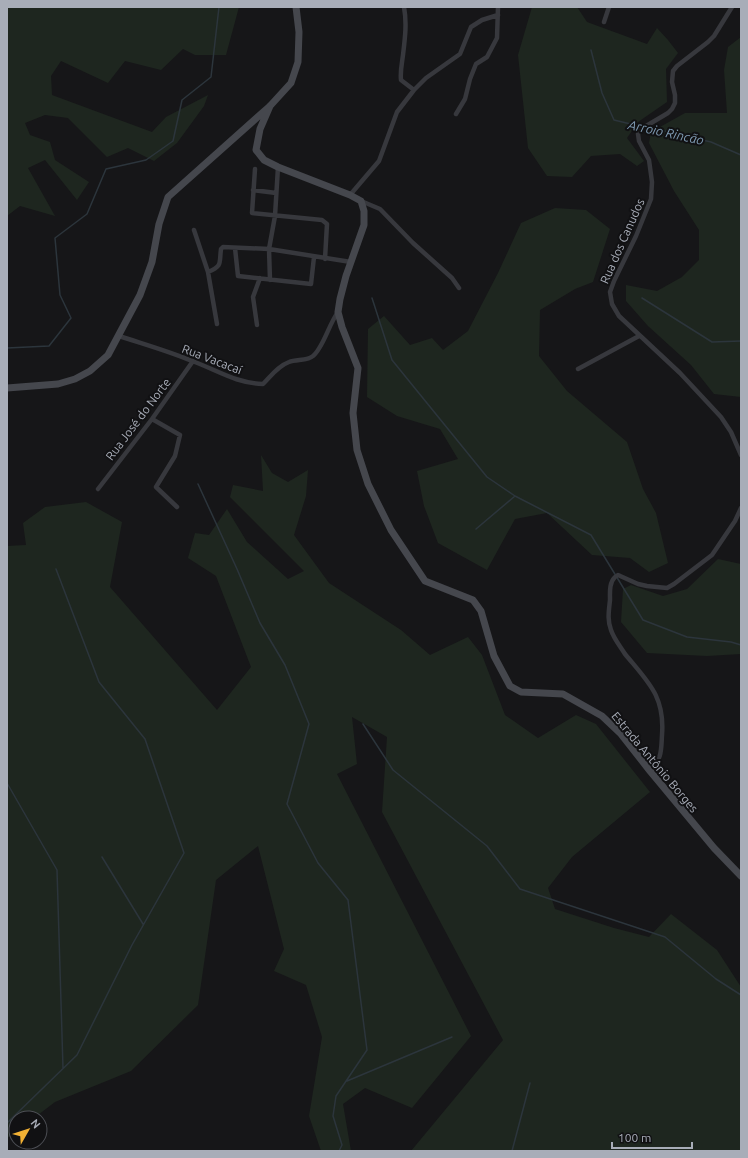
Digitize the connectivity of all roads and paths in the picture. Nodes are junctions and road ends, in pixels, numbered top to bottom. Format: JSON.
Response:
{"nodes":[{"id":1,"x":296,"y":7,"type":"edge"},
{"id":2,"x":404,"y":7,"type":"edge"},
{"id":3,"x":498,"y":7,"type":"edge"},
{"id":4,"x":609,"y":7,"type":"edge"},
{"id":5,"x":732,"y":7,"type":"edge"},
{"id":6,"x":498,"y":15,"type":"junction"},
{"id":7,"x":604,"y":22,"type":"dead end"},
{"id":8,"x":414,"y":90,"type":"junction"},
{"id":9,"x":270,"y":106,"type":"junction"},
{"id":10,"x":456,"y":114,"type":"dead end"},
{"id":11,"x":278,"y":167,"type":"junction"},
{"id":12,"x":255,"y":169,"type":"dead end"},
{"id":13,"x":253,"y":190,"type":"junction"},
{"id":14,"x":276,"y":193,"type":"junction"},
{"id":15,"x":350,"y":195,"type":"junction"},
{"id":16,"x":361,"y":201,"type":"junction"},
{"id":17,"x":275,"y":216,"type":"junction"},
{"id":18,"x":194,"y":230,"type":"dead end"},
{"id":19,"x":235,"y":248,"type":"junction"},
{"id":20,"x":269,"y":249,"type":"junction"},
{"id":21,"x":314,"y":257,"type":"junction"},
{"id":22,"x":325,"y":258,"type":"junction"},
{"id":23,"x":351,"y":262,"type":"junction"},
{"id":24,"x":208,"y":272,"type":"junction"},
{"id":25,"x":260,"y":278,"type":"junction"},
{"id":26,"x":270,"y":280,"type":"junction"},
{"id":27,"x":460,"y":288,"type":"dead end"},
{"id":28,"x":338,"y":312,"type":"junction"},
{"id":29,"x":217,"y":324,"type":"dead end"},
{"id":30,"x":257,"y":325,"type":"dead end"},
{"id":31,"x":119,"y":336,"type":"junction"},
{"id":32,"x":639,"y":336,"type":"junction"},
{"id":33,"x":193,"y":361,"type":"junction"},
{"id":34,"x":578,"y":369,"type":"dead end"},
{"id":35,"x":7,"y":388,"type":"edge"},
{"id":36,"x":152,"y":419,"type":"junction"},
{"id":37,"x":741,"y":455,"type":"edge"},
{"id":38,"x":98,"y":489,"type":"dead end"},
{"id":39,"x":177,"y":507,"type":"dead end"},
{"id":40,"x":741,"y":508,"type":"edge"},
{"id":41,"x":650,"y":771,"type":"junction"},
{"id":42,"x":741,"y":876,"type":"edge"}],
"edges":[{"from":1,"to":9,"type":"street"},
{"from":2,"to":8,"type":"street"},
{"from":3,"to":6,"type":"street"},
{"from":4,"to":7,"type":"street"},
{"from":5,"to":32,"type":"street","name":"Rua dos Canudos"},
{"from":6,"to":8,"type":"street"},
{"from":6,"to":10,"type":"street"},
{"from":8,"to":15,"type":"street"},
{"from":9,"to":11,"type":"street"},
{"from":9,"to":31,"type":"street"},
{"from":11,"to":14,"type":"street"},
{"from":11,"to":15,"type":"street"},
{"from":12,"to":13,"type":"street"},
{"from":13,"to":14,"type":"street"},
{"from":13,"to":17,"type":"street"},
{"from":14,"to":17,"type":"street"},
{"from":15,"to":16,"type":"street"},
{"from":16,"to":23,"type":"street","name":"Estrada Antônio Borges"},
{"from":16,"to":27,"type":"street"},
{"from":17,"to":20,"type":"street"},
{"from":17,"to":22,"type":"street"},
{"from":18,"to":24,"type":"street"},
{"from":19,"to":20,"type":"street"},
{"from":19,"to":24,"type":"street"},
{"from":19,"to":25,"type":"street"},
{"from":20,"to":21,"type":"street"},
{"from":20,"to":26,"type":"street"},
{"from":21,"to":22,"type":"street"},
{"from":21,"to":26,"type":"street"},
{"from":22,"to":23,"type":"street"},
{"from":23,"to":28,"type":"street","name":"Estrada Antônio Borges"},
{"from":24,"to":29,"type":"street"},
{"from":25,"to":26,"type":"street"},
{"from":25,"to":30,"type":"street"},
{"from":28,"to":33,"type":"street","name":"Rua Vacacaí"},
{"from":28,"to":41,"type":"street","name":"Estrada Antônio Borges"},
{"from":31,"to":33,"type":"street","name":"Rua Vacacaí"},
{"from":31,"to":35,"type":"street"},
{"from":32,"to":34,"type":"street"},
{"from":32,"to":37,"type":"street","name":"Rua dos Canudos"},
{"from":33,"to":36,"type":"street","name":"Rua José do Norte"},
{"from":36,"to":38,"type":"street","name":"Rua José do Norte"},
{"from":36,"to":39,"type":"street"},
{"from":40,"to":41,"type":"street"},
{"from":41,"to":42,"type":"street","name":"Estrada Antônio Borges"}]}
